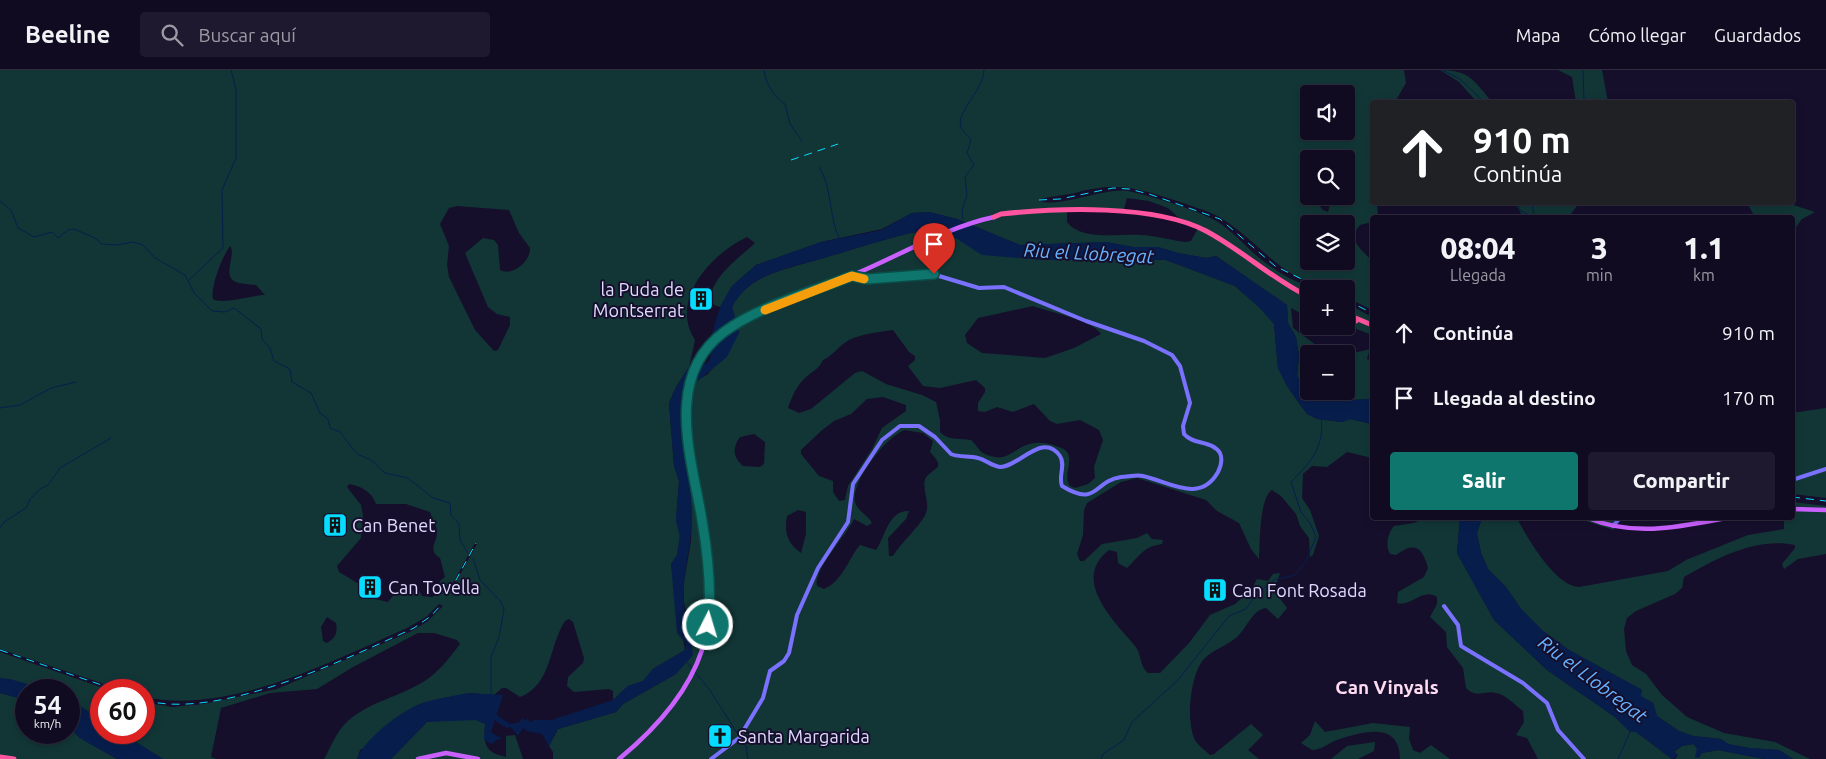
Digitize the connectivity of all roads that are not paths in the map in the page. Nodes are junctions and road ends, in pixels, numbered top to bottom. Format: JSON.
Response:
{"nodes":[{"id":1,"x":991,"y":218,"type":"joint"},
{"id":2,"x":852,"y":276,"type":"junction"},
{"id":3,"x":1300,"y":294,"type":"edge"},
{"id":4,"x":1355,"y":319,"type":"edge"},
{"id":5,"x":1356,"y":321,"type":"edge"},
{"id":6,"x":1370,"y":326,"type":"edge"},
{"id":7,"x":1370,"y":326,"type":"edge"},
{"id":8,"x":1826,"y":469,"type":"edge"},
{"id":9,"x":1795,"y":479,"type":"edge"},
{"id":10,"x":1795,"y":510,"type":"edge"},
{"id":11,"x":1826,"y":510,"type":"edge"},
{"id":12,"x":1594,"y":520,"type":"edge"},
{"id":13,"x":1618,"y":520,"type":"edge"},
{"id":14,"x":1714,"y":520,"type":"edge"},
{"id":15,"x":1613,"y":526,"type":"junction"},
{"id":16,"x":1444,"y":606,"type":"dead end"},
{"id":17,"x":0,"y":757,"type":"edge"},
{"id":18,"x":14,"y":759,"type":"edge"},
{"id":19,"x":418,"y":759,"type":"edge"},
{"id":20,"x":478,"y":759,"type":"edge"},
{"id":21,"x":618,"y":759,"type":"edge"},
{"id":22,"x":710,"y":759,"type":"edge"},
{"id":23,"x":1584,"y":759,"type":"edge"}],
"edges":[{"from":1,"to":2,"type":"main road"},
{"from":1,"to":3,"type":"highway"},
{"from":2,"to":21,"type":"main road"},
{"from":2,"to":22,"type":"street"},
{"from":4,"to":6,"type":"highway"},
{"from":5,"to":7,"type":"highway"},
{"from":8,"to":9,"type":"street"},
{"from":10,"to":11,"type":"main road"},
{"from":12,"to":15,"type":"main road"},
{"from":13,"to":15,"type":"street"},
{"from":14,"to":15,"type":"main road"},
{"from":16,"to":23,"type":"street"},
{"from":17,"to":18,"type":"highway"},
{"from":19,"to":20,"type":"main road"}]}
